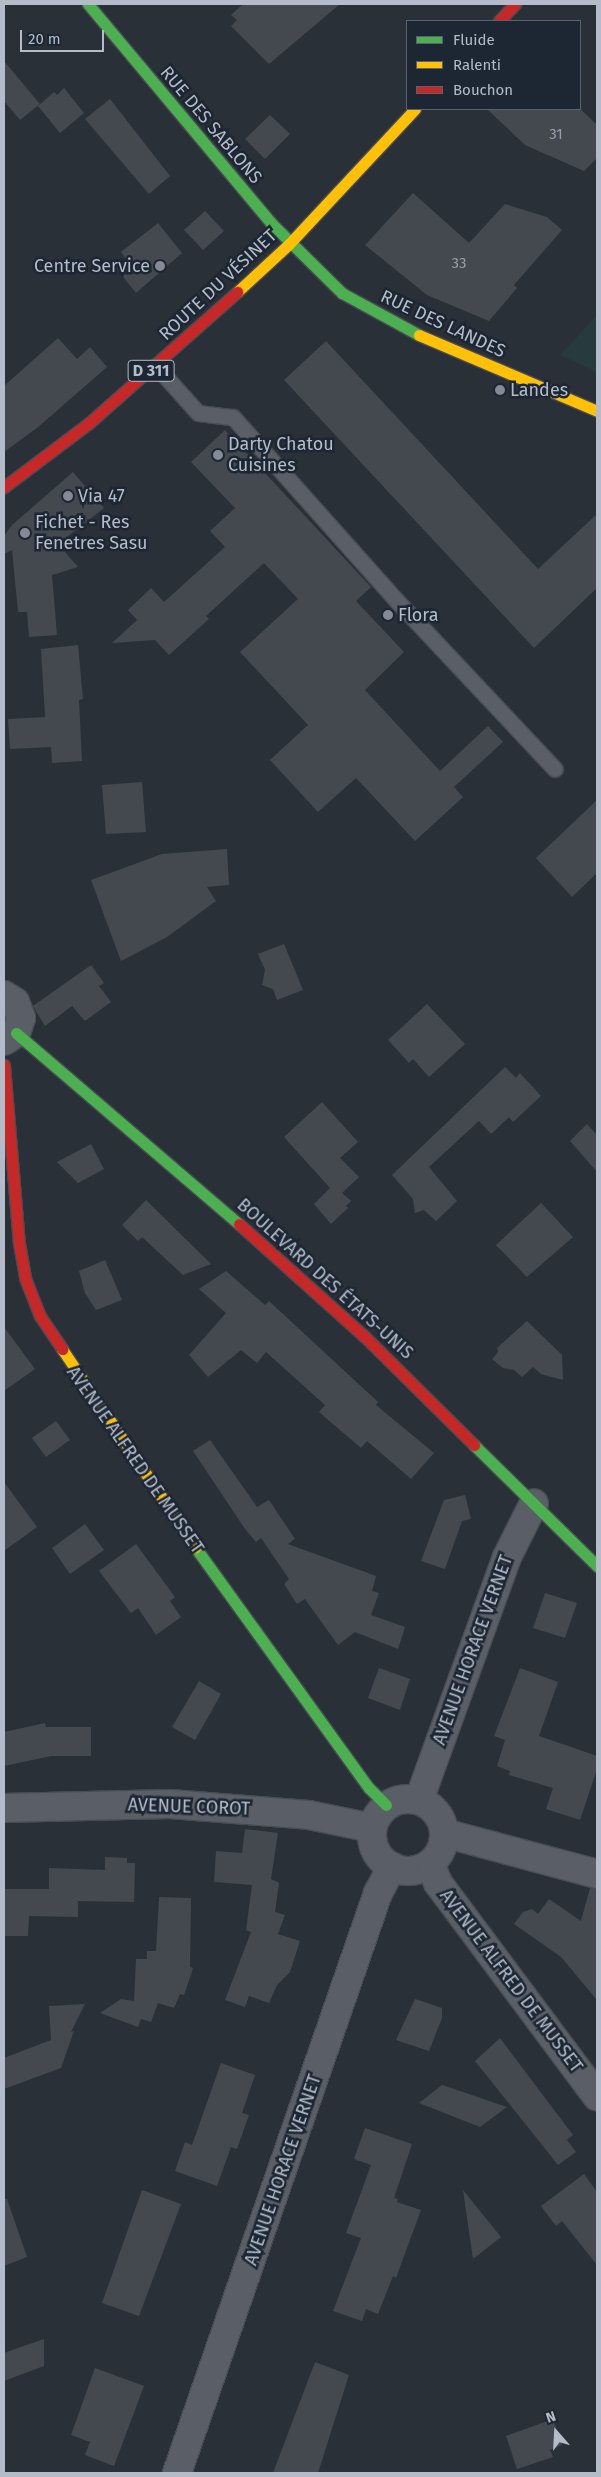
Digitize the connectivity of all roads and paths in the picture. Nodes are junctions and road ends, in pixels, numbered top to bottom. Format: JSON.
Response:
{"nodes":[{"id":1,"x":88,"y":4,"type":"edge"},
{"id":2,"x":515,"y":4,"type":"edge"},
{"id":3,"x":499,"y":20,"type":"edge"},
{"id":4,"x":414,"y":110,"type":"edge"},
{"id":5,"x":289,"y":244,"type":"junction"},
{"id":6,"x":156,"y":366,"type":"junction"},
{"id":7,"x":597,"y":411,"type":"edge"},
{"id":8,"x":4,"y":487,"type":"edge"},
{"id":9,"x":555,"y":769,"type":"dead end"},
{"id":10,"x":4,"y":995,"type":"edge"},
{"id":11,"x":10,"y":1037,"type":"edge"},
{"id":12,"x":4,"y":1065,"type":"edge"},
{"id":13,"x":534,"y":1503,"type":"junction"},
{"id":14,"x":597,"y":1566,"type":"edge"},
{"id":15,"x":419,"y":1800,"type":"junction"},
{"id":16,"x":4,"y":1808,"type":"edge"},
{"id":17,"x":379,"y":1816,"type":"junction"},
{"id":18,"x":444,"y":1833,"type":"junction"},
{"id":19,"x":430,"y":1864,"type":"junction"},
{"id":20,"x":392,"y":1868,"type":"junction"},
{"id":21,"x":597,"y":1874,"type":"edge"},
{"id":22,"x":597,"y":2096,"type":"edge"},
{"id":23,"x":177,"y":2473,"type":"edge"}],
"edges":[{"from":1,"to":5,"type":"street","name":"RUE DES SABLONS"},
{"from":2,"to":3,"type":"street"},
{"from":4,"to":5,"type":"street","name":"ROUTE DU VÉSINET","number":"D 311"},
{"from":5,"to":6,"type":"street","name":"ROUTE DU VÉSINET","number":"D 311"},
{"from":5,"to":7,"type":"street","name":"RUE DES LANDES"},
{"from":6,"to":8,"type":"street","name":"ROUTE DU VÉSINET","number":"D 311"},
{"from":6,"to":9,"type":"lane"},
{"from":10,"to":11,"type":"street"},
{"from":11,"to":13,"type":"street","name":"BOULEVARD DES ÉTATS-UNIS"},
{"from":12,"to":17,"type":"street","name":"AVENUE ALFRED DE MUSSET"},
{"from":13,"to":14,"type":"street","name":"BOULEVARD DES ÉTATS-UNIS"},
{"from":13,"to":15,"type":"street","name":"AVENUE HORACE VERNET"},
{"from":15,"to":17,"type":"street"},
{"from":15,"to":18,"type":"street"},
{"from":16,"to":17,"type":"street","name":"AVENUE COROT"},
{"from":17,"to":20,"type":"street"},
{"from":18,"to":19,"type":"street"},
{"from":18,"to":21,"type":"street"},
{"from":19,"to":20,"type":"street"},
{"from":19,"to":22,"type":"street","name":"AVENUE ALFRED DE MUSSET"},
{"from":20,"to":23,"type":"street","name":"AVENUE HORACE VERNET"}]}
